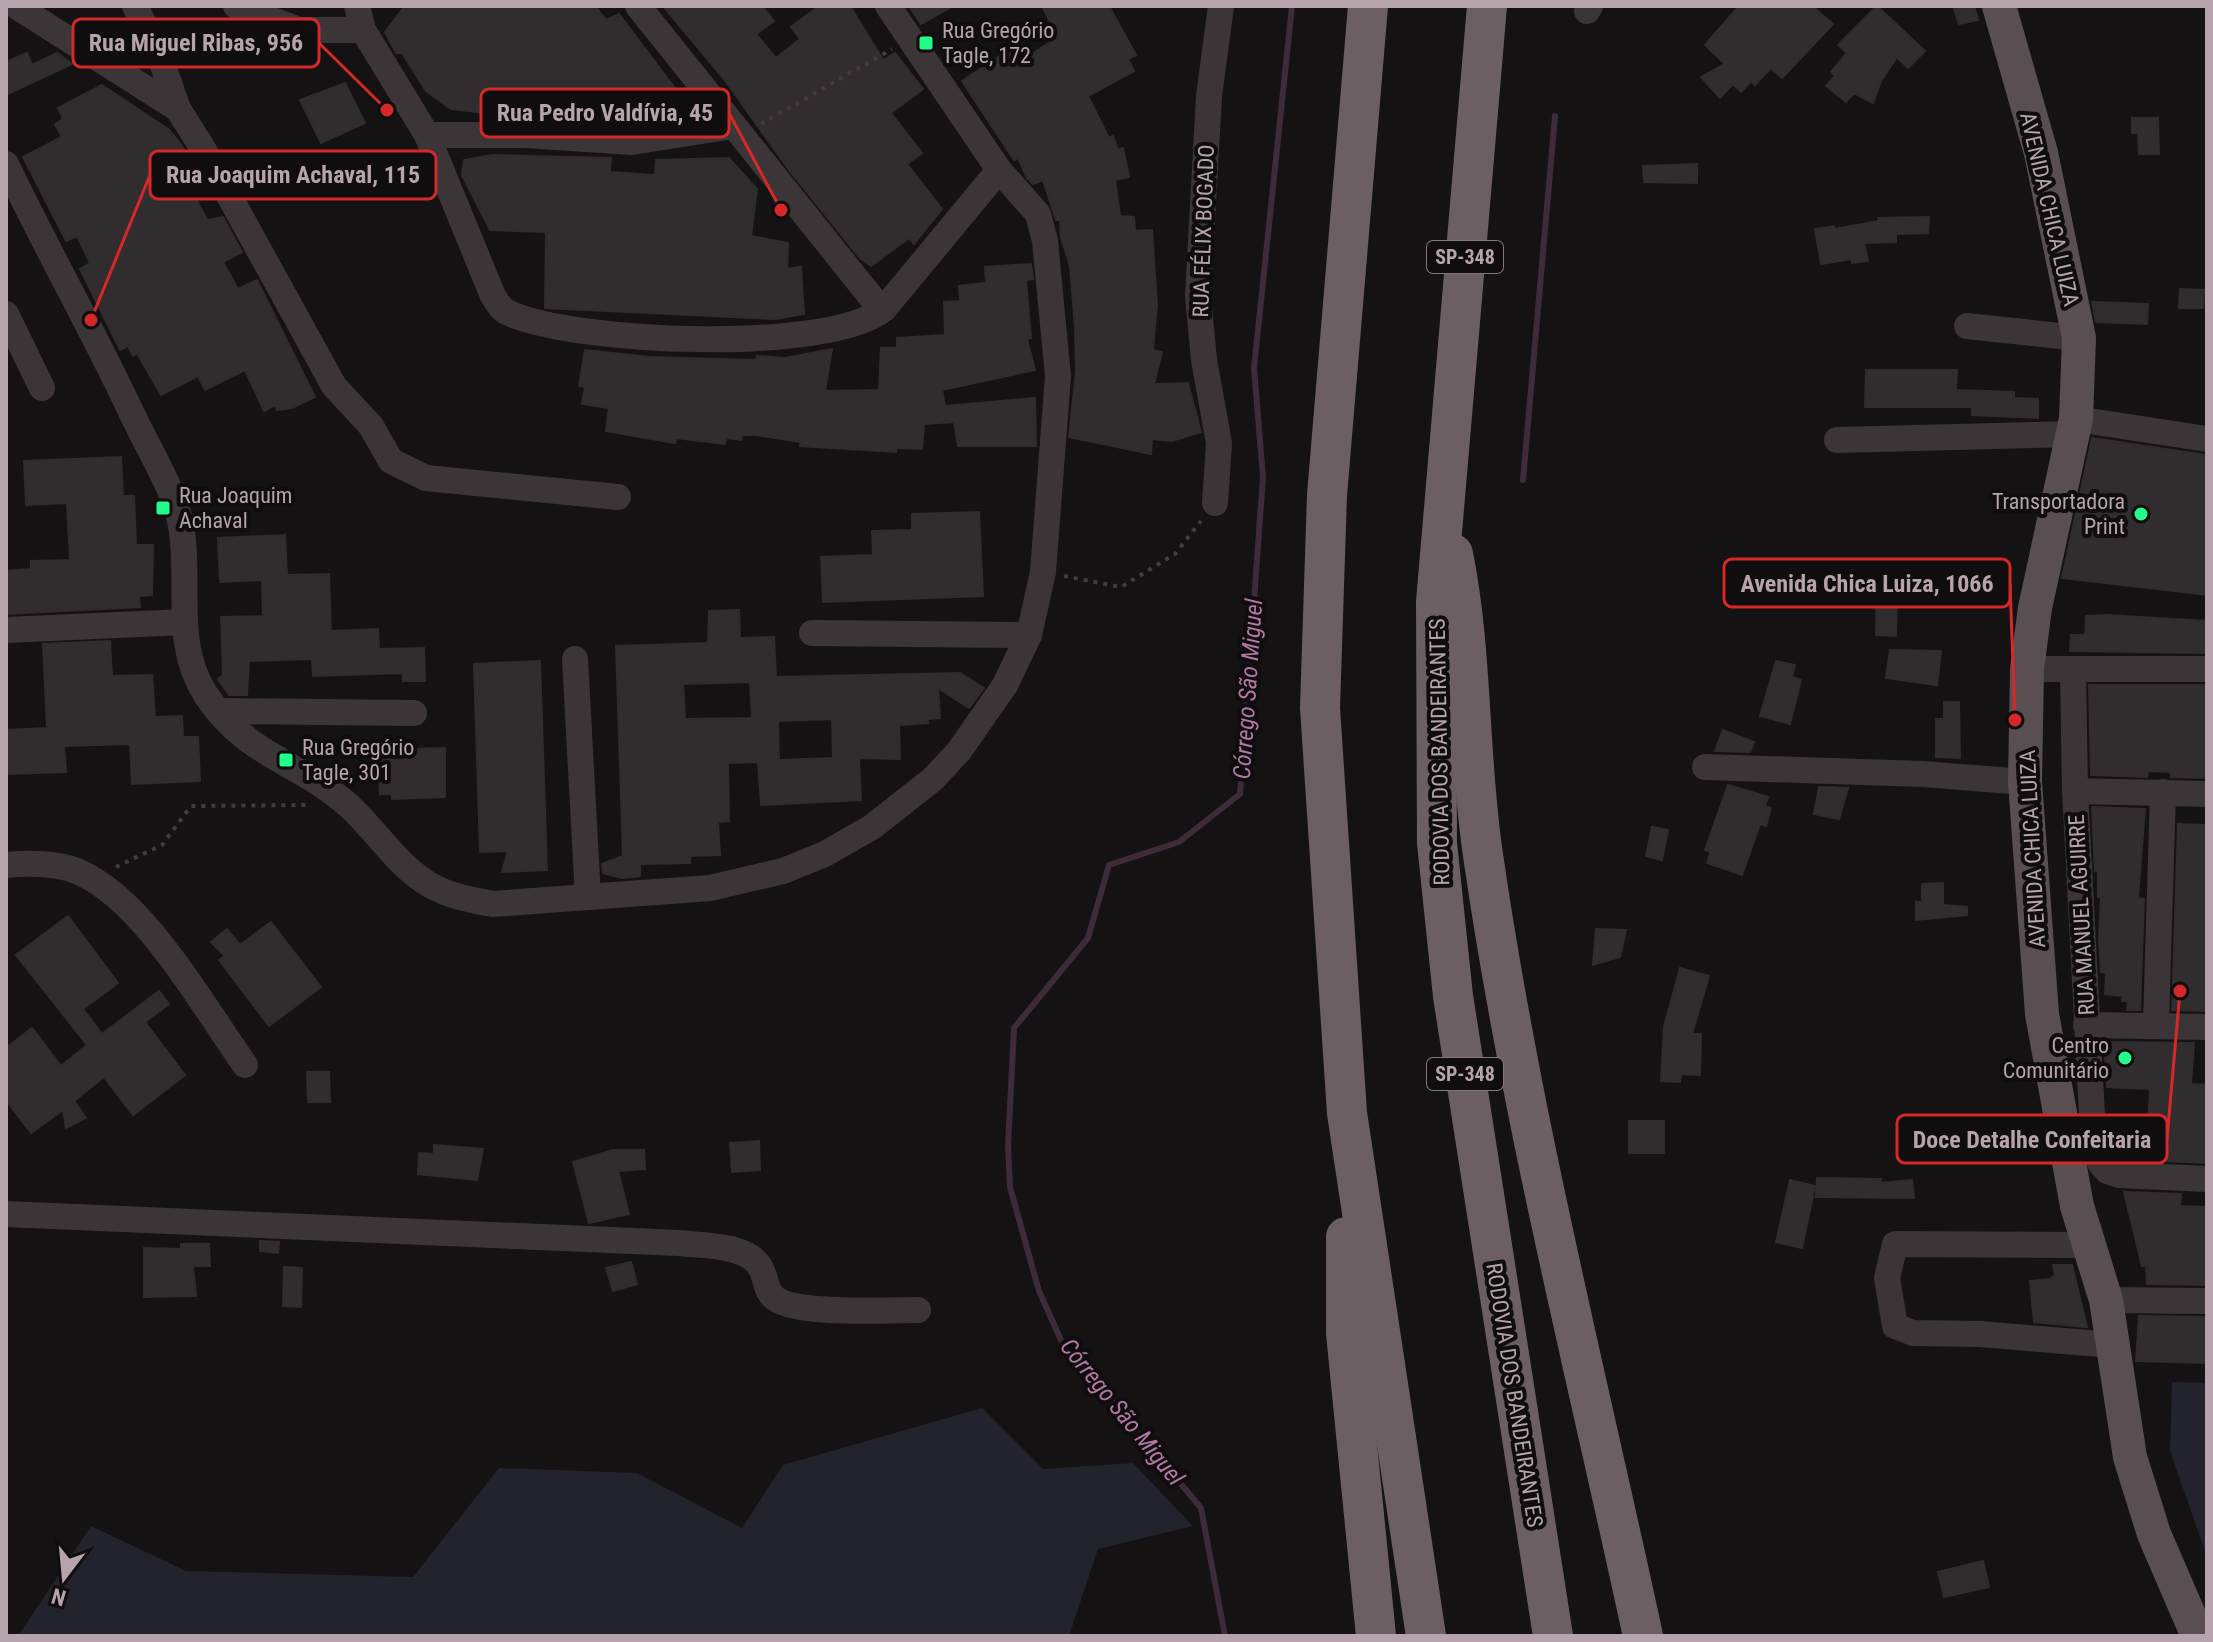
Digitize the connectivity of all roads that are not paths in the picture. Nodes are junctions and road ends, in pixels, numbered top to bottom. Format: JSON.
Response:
{"nodes":[{"id":1,"x":16,"y":6,"type":"edge"},
{"id":2,"x":135,"y":6,"type":"edge"},
{"id":3,"x":236,"y":6,"type":"edge"},
{"id":4,"x":638,"y":6,"type":"edge"},
{"id":5,"x":888,"y":6,"type":"edge"},
{"id":6,"x":1221,"y":6,"type":"edge"},
{"id":7,"x":1368,"y":6,"type":"edge"},
{"id":8,"x":1487,"y":6,"type":"edge"},
{"id":9,"x":1999,"y":6,"type":"edge"},
{"id":10,"x":360,"y":18,"type":"edge"},
{"id":11,"x":178,"y":109,"type":"junction"},
{"id":12,"x":736,"y":131,"type":"junction"},
{"id":13,"x":427,"y":135,"type":"junction"},
{"id":14,"x":6,"y":164,"type":"edge"},
{"id":15,"x":999,"y":170,"type":"junction"},
{"id":16,"x":884,"y":309,"type":"junction"},
{"id":17,"x":6,"y":314,"type":"edge"},
{"id":18,"x":1967,"y":326,"type":"dead end"},
{"id":19,"x":2079,"y":338,"type":"junction"},
{"id":20,"x":42,"y":388,"type":"dead end"},
{"id":21,"x":2075,"y":427,"type":"junction"},
{"id":22,"x":2207,"y":439,"type":"edge"},
{"id":23,"x":1837,"y":440,"type":"dead end"},
{"id":24,"x":618,"y":497,"type":"dead end"},
{"id":25,"x":1215,"y":503,"type":"road end"},
{"id":26,"x":1443,"y":507,"type":"junction"},
{"id":27,"x":185,"y":622,"type":"junction"},
{"id":28,"x":6,"y":630,"type":"edge"},
{"id":29,"x":812,"y":633,"type":"dead end"},
{"id":30,"x":1029,"y":635,"type":"junction"},
{"id":31,"x":575,"y":659,"type":"dead end"},
{"id":32,"x":2027,"y":669,"type":"junction"},
{"id":33,"x":2073,"y":669,"type":"junction"},
{"id":34,"x":2207,"y":669,"type":"edge"},
{"id":35,"x":218,"y":711,"type":"junction"},
{"id":36,"x":414,"y":713,"type":"dead end"},
{"id":37,"x":1705,"y":767,"type":"dead end"},
{"id":38,"x":2025,"y":782,"type":"junction"},
{"id":39,"x":2075,"y":791,"type":"junction"},
{"id":40,"x":2163,"y":792,"type":"junction"},
{"id":41,"x":2207,"y":794,"type":"edge"},
{"id":42,"x":6,"y":865,"type":"edge"},
{"id":43,"x":588,"y":897,"type":"junction"},
{"id":44,"x":2156,"y":1023,"type":"junction"},
{"id":45,"x":2086,"y":1025,"type":"junction"},
{"id":46,"x":2207,"y":1027,"type":"edge"},
{"id":47,"x":245,"y":1065,"type":"dead end"},
{"id":48,"x":1347,"y":1113,"type":"junction"},
{"id":49,"x":2207,"y":1179,"type":"edge"},
{"id":50,"x":6,"y":1214,"type":"edge"},
{"id":51,"x":2088,"y":1245,"type":"junction"},
{"id":52,"x":2106,"y":1300,"type":"junction"},
{"id":53,"x":2207,"y":1301,"type":"edge"},
{"id":54,"x":918,"y":1310,"type":"dead end"},
{"id":55,"x":2112,"y":1345,"type":"junction"},
{"id":56,"x":1376,"y":1636,"type":"edge"},
{"id":57,"x":1426,"y":1636,"type":"edge"},
{"id":58,"x":1553,"y":1636,"type":"edge"},
{"id":59,"x":1643,"y":1636,"type":"edge"},
{"id":60,"x":2198,"y":1636,"type":"edge"}],
"edges":[{"from":1,"to":11,"type":"street"},
{"from":2,"to":11,"type":"street"},
{"from":3,"to":10,"type":"street"},
{"from":4,"to":12,"type":"street"},
{"from":5,"to":15,"type":"street"},
{"from":6,"to":25,"type":"street","name":"RUA FÉLIX BOGADO"},
{"from":7,"to":48,"type":"highway"},
{"from":8,"to":26,"type":"highway","name":"RODOVIA DOS BANDEIRANTES","number":"SP-348"},
{"from":9,"to":19,"type":"main road","name":"AVENIDA CHICA LUIZA"},
{"from":10,"to":13,"type":"street"},
{"from":11,"to":24,"type":"street"},
{"from":12,"to":13,"type":"street"},
{"from":12,"to":16,"type":"street"},
{"from":13,"to":16,"type":"street"},
{"from":14,"to":27,"type":"street"},
{"from":15,"to":16,"type":"street"},
{"from":15,"to":30,"type":"street"},
{"from":17,"to":20,"type":"street"},
{"from":18,"to":19,"type":"street"},
{"from":19,"to":21,"type":"main road","name":"AVENIDA CHICA LUIZA"},
{"from":21,"to":22,"type":"street"},
{"from":21,"to":23,"type":"street"},
{"from":21,"to":32,"type":"main road","name":"AVENIDA CHICA LUIZA"},
{"from":26,"to":58,"type":"highway","name":"RODOVIA DOS BANDEIRANTES","number":"SP-348"},
{"from":26,"to":59,"type":"highway"},
{"from":27,"to":28,"type":"street"},
{"from":27,"to":35,"type":"street"},
{"from":29,"to":30,"type":"street"},
{"from":30,"to":43,"type":"street"},
{"from":31,"to":43,"type":"street"},
{"from":32,"to":33,"type":"street"},
{"from":32,"to":38,"type":"main road","name":"AVENIDA CHICA LUIZA"},
{"from":33,"to":34,"type":"street"},
{"from":33,"to":39,"type":"street","name":"RUA MANUEL AGUIRRE"},
{"from":35,"to":36,"type":"street"},
{"from":35,"to":43,"type":"street"},
{"from":37,"to":38,"type":"street"},
{"from":38,"to":51,"type":"main road","name":"AVENIDA CHICA LUIZA"},
{"from":39,"to":40,"type":"street"},
{"from":39,"to":45,"type":"street","name":"RUA MANUEL AGUIRRE"},
{"from":40,"to":41,"type":"street"},
{"from":40,"to":44,"type":"street"},
{"from":42,"to":47,"type":"street"},
{"from":44,"to":45,"type":"street"},
{"from":44,"to":46,"type":"street"},
{"from":45,"to":49,"type":"street","name":"RUA MANUEL AGUIRRE"},
{"from":48,"to":56,"type":"highway"},
{"from":48,"to":57,"type":"highway"},
{"from":50,"to":54,"type":"street"},
{"from":51,"to":52,"type":"main road","name":"AVENIDA CHICA LUIZA"},
{"from":51,"to":55,"type":"street"},
{"from":52,"to":53,"type":"street"},
{"from":52,"to":55,"type":"main road","name":"AVENIDA CHICA LUIZA"},
{"from":55,"to":60,"type":"main road","name":"AVENIDA CHICA LUIZA"}]}
